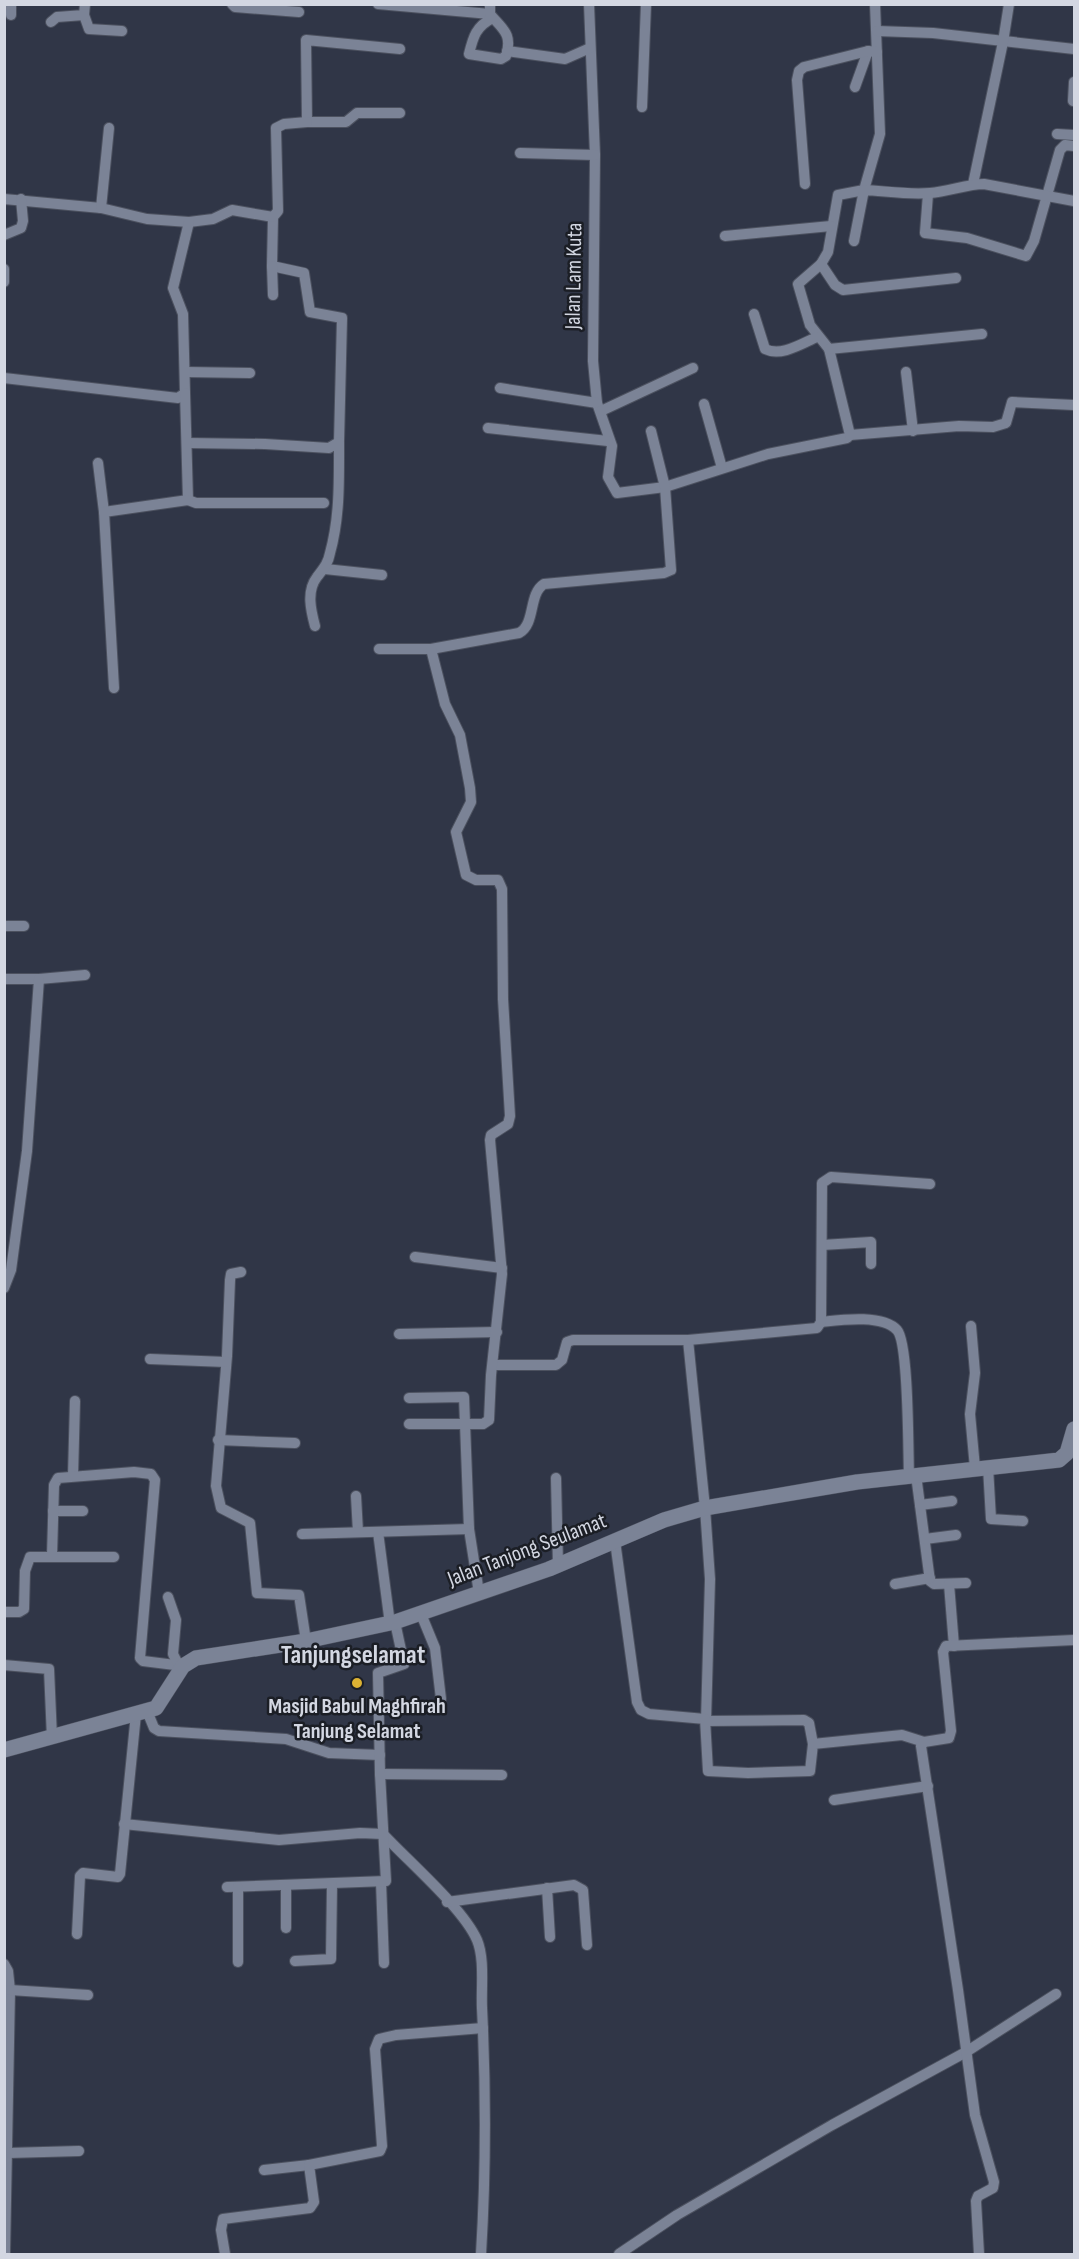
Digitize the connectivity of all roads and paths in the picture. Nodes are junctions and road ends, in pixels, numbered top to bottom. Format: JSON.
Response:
{"nodes":[{"id":1,"x":232,"y":4,"type":"edge"},
{"id":2,"x":378,"y":4,"type":"edge"},
{"id":3,"x":589,"y":4,"type":"edge"},
{"id":4,"x":646,"y":4,"type":"edge"},
{"id":5,"x":875,"y":4,"type":"edge"},
{"id":6,"x":1008,"y":4,"type":"edge"},
{"id":7,"x":84,"y":10,"type":"edge"},
{"id":8,"x":299,"y":12,"type":"dead end"},
{"id":9,"x":491,"y":12,"type":"edge"},
{"id":10,"x":51,"y":22,"type":"dead end"},
{"id":11,"x":122,"y":31,"type":"dead end"},
{"id":12,"x":876,"y":31,"type":"junction"},
{"id":13,"x":1003,"y":42,"type":"junction"},
{"id":14,"x":590,"y":48,"type":"junction"},
{"id":15,"x":400,"y":49,"type":"dead end"},
{"id":16,"x":1074,"y":49,"type":"edge"},
{"id":17,"x":507,"y":51,"type":"junction"},
{"id":18,"x":873,"y":52,"type":"junction"},
{"id":19,"x":1074,"y":82,"type":"edge"},
{"id":20,"x":855,"y":87,"type":"dead end"},
{"id":21,"x":1073,"y":101,"type":"dead end"},
{"id":22,"x":642,"y":107,"type":"dead end"},
{"id":23,"x":400,"y":113,"type":"dead end"},
{"id":24,"x":307,"y":122,"type":"junction"},
{"id":25,"x":109,"y":128,"type":"dead end"},
{"id":26,"x":1057,"y":134,"type":"dead end"},
{"id":27,"x":1074,"y":135,"type":"edge"},
{"id":28,"x":1074,"y":146,"type":"edge"},
{"id":29,"x":520,"y":153,"type":"dead end"},
{"id":30,"x":595,"y":155,"type":"junction"},
{"id":31,"x":805,"y":184,"type":"dead end"},
{"id":32,"x":973,"y":184,"type":"junction"},
{"id":33,"x":864,"y":190,"type":"junction"},
{"id":34,"x":928,"y":194,"type":"junction"},
{"id":35,"x":1046,"y":194,"type":"junction"},
{"id":36,"x":4,"y":199,"type":"edge"},
{"id":37,"x":21,"y":199,"type":"junction"},
{"id":38,"x":1074,"y":201,"type":"edge"},
{"id":39,"x":101,"y":208,"type":"junction"},
{"id":40,"x":273,"y":218,"type":"junction"},
{"id":41,"x":189,"y":222,"type":"junction"},
{"id":42,"x":831,"y":226,"type":"junction"},
{"id":43,"x":4,"y":235,"type":"edge"},
{"id":44,"x":725,"y":236,"type":"dead end"},
{"id":45,"x":854,"y":241,"type":"dead end"},
{"id":46,"x":821,"y":264,"type":"junction"},
{"id":47,"x":272,"y":266,"type":"junction"},
{"id":48,"x":4,"y":269,"type":"edge"},
{"id":49,"x":956,"y":278,"type":"dead end"},
{"id":50,"x":4,"y":282,"type":"edge"},
{"id":51,"x":273,"y":295,"type":"dead end"},
{"id":52,"x":754,"y":314,"type":"dead end"},
{"id":53,"x":982,"y":334,"type":"dead end"},
{"id":54,"x":817,"y":337,"type":"junction"},
{"id":55,"x":829,"y":349,"type":"junction"},
{"id":56,"x":693,"y":368,"type":"dead end"},
{"id":57,"x":186,"y":372,"type":"junction"},
{"id":58,"x":906,"y":372,"type":"dead end"},
{"id":59,"x":250,"y":373,"type":"dead end"},
{"id":60,"x":4,"y":378,"type":"edge"},
{"id":61,"x":500,"y":388,"type":"dead end"},
{"id":62,"x":185,"y":393,"type":"junction"},
{"id":63,"x":704,"y":404,"type":"dead end"},
{"id":64,"x":1074,"y":405,"type":"edge"},
{"id":65,"x":599,"y":407,"type":"junction"},
{"id":66,"x":488,"y":428,"type":"dead end"},
{"id":67,"x":651,"y":431,"type":"dead end"},
{"id":68,"x":913,"y":431,"type":"junction"},
{"id":69,"x":850,"y":435,"type":"junction"},
{"id":70,"x":608,"y":441,"type":"junction"},
{"id":71,"x":187,"y":442,"type":"junction"},
{"id":72,"x":339,"y":442,"type":"junction"},
{"id":73,"x":98,"y":463,"type":"dead end"},
{"id":74,"x":722,"y":468,"type":"junction"},
{"id":75,"x":665,"y":487,"type":"junction"},
{"id":76,"x":188,"y":500,"type":"junction"},
{"id":77,"x":324,"y":503,"type":"dead end"},
{"id":78,"x":104,"y":512,"type":"junction"},
{"id":79,"x":325,"y":569,"type":"junction"},
{"id":80,"x":382,"y":575,"type":"dead end"},
{"id":81,"x":315,"y":626,"type":"dead end"},
{"id":82,"x":379,"y":649,"type":"dead end"},
{"id":83,"x":431,"y":649,"type":"junction"},
{"id":84,"x":114,"y":688,"type":"dead end"},
{"id":85,"x":4,"y":926,"type":"edge"},
{"id":86,"x":24,"y":926,"type":"dead end"},
{"id":87,"x":85,"y":975,"type":"dead end"},
{"id":88,"x":4,"y":979,"type":"edge"},
{"id":89,"x":39,"y":979,"type":"junction"},
{"id":90,"x":930,"y":1184,"type":"dead end"},
{"id":91,"x":822,"y":1245,"type":"junction"},
{"id":92,"x":415,"y":1257,"type":"dead end"},
{"id":93,"x":871,"y":1264,"type":"dead end"},
{"id":94,"x":502,"y":1268,"type":"junction"},
{"id":95,"x":241,"y":1272,"type":"dead end"},
{"id":96,"x":4,"y":1288,"type":"edge"},
{"id":97,"x":821,"y":1322,"type":"junction"},
{"id":98,"x":971,"y":1326,"type":"dead end"},
{"id":99,"x":497,"y":1332,"type":"junction"},
{"id":100,"x":399,"y":1334,"type":"dead end"},
{"id":101,"x":687,"y":1340,"type":"junction"},
{"id":102,"x":150,"y":1359,"type":"dead end"},
{"id":103,"x":226,"y":1362,"type":"junction"},
{"id":104,"x":493,"y":1365,"type":"junction"},
{"id":105,"x":409,"y":1398,"type":"dead end"},
{"id":106,"x":75,"y":1401,"type":"dead end"},
{"id":107,"x":467,"y":1424,"type":"junction"},
{"id":108,"x":409,"y":1425,"type":"dead end"},
{"id":109,"x":1074,"y":1430,"type":"edge"},
{"id":110,"x":218,"y":1440,"type":"junction"},
{"id":111,"x":294,"y":1443,"type":"dead end"},
{"id":112,"x":1074,"y":1459,"type":"edge"},
{"id":113,"x":1059,"y":1460,"type":"junction"},
{"id":114,"x":981,"y":1468,"type":"junction"},
{"id":115,"x":912,"y":1475,"type":"junction"},
{"id":116,"x":73,"y":1476,"type":"junction"},
{"id":117,"x":556,"y":1478,"type":"dead end"},
{"id":118,"x":357,"y":1496,"type":"dead end"},
{"id":119,"x":952,"y":1501,"type":"dead end"},
{"id":120,"x":920,"y":1505,"type":"junction"},
{"id":121,"x":705,"y":1509,"type":"junction"},
{"id":122,"x":53,"y":1511,"type":"junction"},
{"id":123,"x":83,"y":1511,"type":"dead end"},
{"id":124,"x":1023,"y":1521,"type":"dead end"},
{"id":125,"x":469,"y":1529,"type":"junction"},
{"id":126,"x":358,"y":1532,"type":"junction"},
{"id":127,"x":378,"y":1532,"type":"junction"},
{"id":128,"x":302,"y":1534,"type":"dead end"},
{"id":129,"x":956,"y":1535,"type":"dead end"},
{"id":130,"x":925,"y":1539,"type":"junction"},
{"id":131,"x":615,"y":1541,"type":"junction"},
{"id":132,"x":52,"y":1556,"type":"junction"},
{"id":133,"x":114,"y":1557,"type":"dead end"},
{"id":134,"x":558,"y":1565,"type":"junction"},
{"id":135,"x":930,"y":1578,"type":"junction"},
{"id":136,"x":966,"y":1582,"type":"dead end"},
{"id":137,"x":896,"y":1584,"type":"dead end"},
{"id":138,"x":949,"y":1584,"type":"junction"},
{"id":139,"x":479,"y":1593,"type":"junction"},
{"id":140,"x":168,"y":1597,"type":"dead end"},
{"id":141,"x":4,"y":1612,"type":"edge"},
{"id":142,"x":421,"y":1614,"type":"junction"},
{"id":143,"x":393,"y":1623,"type":"junction"},
{"id":144,"x":1074,"y":1640,"type":"edge"},
{"id":145,"x":306,"y":1641,"type":"junction"},
{"id":146,"x":954,"y":1646,"type":"junction"},
{"id":147,"x":4,"y":1665,"type":"edge"},
{"id":148,"x":181,"y":1665,"type":"junction"},
{"id":149,"x":441,"y":1699,"type":"dead end"},
{"id":150,"x":142,"y":1713,"type":"junction"},
{"id":151,"x":706,"y":1721,"type":"junction"},
{"id":152,"x":52,"y":1738,"type":"junction"},
{"id":153,"x":924,"y":1743,"type":"junction"},
{"id":154,"x":813,"y":1744,"type":"junction"},
{"id":155,"x":4,"y":1750,"type":"edge"},
{"id":156,"x":380,"y":1755,"type":"junction"},
{"id":157,"x":380,"y":1774,"type":"junction"},
{"id":158,"x":502,"y":1776,"type":"dead end"},
{"id":159,"x":927,"y":1786,"type":"junction"},
{"id":160,"x":834,"y":1800,"type":"dead end"},
{"id":161,"x":124,"y":1824,"type":"junction"},
{"id":162,"x":383,"y":1834,"type":"junction"},
{"id":163,"x":381,"y":1882,"type":"junction"},
{"id":164,"x":332,"y":1884,"type":"junction"},
{"id":165,"x":286,"y":1886,"type":"junction"},
{"id":166,"x":547,"y":1888,"type":"junction"},
{"id":167,"x":447,"y":1902,"type":"junction"},
{"id":168,"x":286,"y":1928,"type":"dead end"},
{"id":169,"x":77,"y":1934,"type":"dead end"},
{"id":170,"x":550,"y":1936,"type":"dead end"},
{"id":171,"x":587,"y":1945,"type":"dead end"},
{"id":172,"x":295,"y":1961,"type":"dead end"},
{"id":173,"x":238,"y":1962,"type":"dead end"},
{"id":174,"x":384,"y":1964,"type":"dead end"},
{"id":175,"x":6,"y":1965,"type":"edge"},
{"id":176,"x":10,"y":1990,"type":"junction"},
{"id":177,"x":1056,"y":1994,"type":"dead end"},
{"id":178,"x":88,"y":1995,"type":"dead end"},
{"id":179,"x":483,"y":2028,"type":"junction"},
{"id":180,"x":966,"y":2052,"type":"junction"},
{"id":181,"x":6,"y":2083,"type":"edge"},
{"id":182,"x":79,"y":2151,"type":"dead end"},
{"id":183,"x":8,"y":2153,"type":"junction"},
{"id":184,"x":309,"y":2165,"type":"junction"},
{"id":185,"x":264,"y":2170,"type":"dead end"},
{"id":186,"x":5,"y":2254,"type":"edge"},
{"id":187,"x":225,"y":2254,"type":"edge"},
{"id":188,"x":481,"y":2254,"type":"edge"},
{"id":189,"x":619,"y":2254,"type":"edge"},
{"id":190,"x":979,"y":2254,"type":"edge"}],
"edges":[{"from":1,"to":8,"type":"street"},
{"from":2,"to":9,"type":"street"},
{"from":3,"to":14,"type":"street","name":"Jalan Lam Kuta"},
{"from":4,"to":22,"type":"street"},
{"from":5,"to":12,"type":"street"},
{"from":6,"to":13,"type":"street"},
{"from":7,"to":10,"type":"street"},
{"from":7,"to":11,"type":"street"},
{"from":9,"to":17,"type":"street"},
{"from":9,"to":17,"type":"street"},
{"from":12,"to":13,"type":"street"},
{"from":12,"to":18,"type":"street"},
{"from":13,"to":16,"type":"street"},
{"from":13,"to":32,"type":"street"},
{"from":14,"to":17,"type":"street"},
{"from":14,"to":30,"type":"street","name":"Jalan Lam Kuta"},
{"from":15,"to":24,"type":"street"},
{"from":18,"to":20,"type":"street"},
{"from":18,"to":31,"type":"street"},
{"from":18,"to":33,"type":"street"},
{"from":19,"to":21,"type":"street"},
{"from":23,"to":24,"type":"street"},
{"from":24,"to":40,"type":"street"},
{"from":25,"to":39,"type":"street"},
{"from":26,"to":27,"type":"street"},
{"from":28,"to":35,"type":"street"},
{"from":29,"to":30,"type":"street"},
{"from":30,"to":65,"type":"street","name":"Jalan Lam Kuta"},
{"from":32,"to":34,"type":"street"},
{"from":32,"to":35,"type":"street"},
{"from":33,"to":34,"type":"street"},
{"from":33,"to":42,"type":"street"},
{"from":33,"to":45,"type":"street"},
{"from":34,"to":35,"type":"street"},
{"from":35,"to":38,"type":"street"},
{"from":36,"to":37,"type":"street"},
{"from":37,"to":39,"type":"street"},
{"from":37,"to":43,"type":"street"},
{"from":39,"to":41,"type":"street"},
{"from":40,"to":41,"type":"street"},
{"from":40,"to":47,"type":"street"},
{"from":41,"to":57,"type":"street"},
{"from":42,"to":44,"type":"street"},
{"from":42,"to":46,"type":"street"},
{"from":46,"to":49,"type":"street"},
{"from":46,"to":54,"type":"street"},
{"from":47,"to":51,"type":"street"},
{"from":47,"to":72,"type":"street"},
{"from":48,"to":50,"type":"street"},
{"from":52,"to":54,"type":"street"},
{"from":53,"to":55,"type":"street"},
{"from":54,"to":55,"type":"street"},
{"from":55,"to":69,"type":"street"},
{"from":56,"to":65,"type":"street"},
{"from":57,"to":59,"type":"street"},
{"from":57,"to":62,"type":"street"},
{"from":58,"to":68,"type":"street"},
{"from":60,"to":62,"type":"street"},
{"from":61,"to":65,"type":"street"},
{"from":62,"to":71,"type":"street"},
{"from":63,"to":74,"type":"street"},
{"from":64,"to":68,"type":"street"},
{"from":65,"to":70,"type":"street","name":"Jalan Lam Kuta"},
{"from":66,"to":70,"type":"street"},
{"from":67,"to":75,"type":"street"},
{"from":68,"to":69,"type":"street"},
{"from":69,"to":74,"type":"street"},
{"from":70,"to":75,"type":"street","name":"Jalan Lam Kuta"},
{"from":71,"to":72,"type":"street"},
{"from":71,"to":76,"type":"street"},
{"from":72,"to":79,"type":"street"},
{"from":73,"to":78,"type":"street"},
{"from":74,"to":75,"type":"street"},
{"from":75,"to":83,"type":"street"},
{"from":76,"to":77,"type":"street"},
{"from":76,"to":78,"type":"street"},
{"from":78,"to":84,"type":"street"},
{"from":79,"to":80,"type":"street"},
{"from":79,"to":81,"type":"street"},
{"from":82,"to":83,"type":"street"},
{"from":83,"to":94,"type":"street"},
{"from":85,"to":86,"type":"street"},
{"from":87,"to":89,"type":"street"},
{"from":88,"to":89,"type":"street"},
{"from":89,"to":96,"type":"street"},
{"from":90,"to":91,"type":"street"},
{"from":91,"to":93,"type":"street"},
{"from":91,"to":97,"type":"street"},
{"from":92,"to":94,"type":"street"},
{"from":94,"to":99,"type":"street"},
{"from":95,"to":103,"type":"street"},
{"from":97,"to":101,"type":"street"},
{"from":97,"to":115,"type":"street"},
{"from":98,"to":114,"type":"street"},
{"from":99,"to":100,"type":"street"},
{"from":99,"to":104,"type":"street"},
{"from":101,"to":104,"type":"street"},
{"from":101,"to":121,"type":"street"},
{"from":102,"to":103,"type":"street"},
{"from":103,"to":110,"type":"street"},
{"from":104,"to":107,"type":"street"},
{"from":105,"to":107,"type":"street"},
{"from":106,"to":116,"type":"street"},
{"from":107,"to":108,"type":"street"},
{"from":107,"to":125,"type":"street"},
{"from":109,"to":113,"type":"street"},
{"from":110,"to":111,"type":"street"},
{"from":110,"to":145,"type":"street"},
{"from":112,"to":113,"type":"street"},
{"from":113,"to":114,"type":"street","name":"Jalan Tanjong Seulamat"},
{"from":114,"to":115,"type":"street","name":"Jalan Tanjong Seulamat"},
{"from":114,"to":124,"type":"street"},
{"from":115,"to":120,"type":"street"},
{"from":115,"to":121,"type":"street","name":"Jalan Tanjong Seulamat"},
{"from":116,"to":122,"type":"street"},
{"from":116,"to":148,"type":"street"},
{"from":117,"to":134,"type":"street"},
{"from":118,"to":126,"type":"street"},
{"from":119,"to":120,"type":"street"},
{"from":120,"to":130,"type":"street"},
{"from":121,"to":131,"type":"street","name":"Jalan Tanjong Seulamat"},
{"from":121,"to":151,"type":"street"},
{"from":122,"to":123,"type":"street"},
{"from":122,"to":132,"type":"street"},
{"from":125,"to":127,"type":"street"},
{"from":125,"to":139,"type":"street"},
{"from":126,"to":127,"type":"street"},
{"from":126,"to":128,"type":"street"},
{"from":127,"to":143,"type":"street"},
{"from":129,"to":130,"type":"street"},
{"from":130,"to":135,"type":"street"},
{"from":131,"to":134,"type":"street","name":"Jalan Tanjong Seulamat"},
{"from":131,"to":151,"type":"street"},
{"from":132,"to":133,"type":"street"},
{"from":132,"to":141,"type":"street"},
{"from":134,"to":139,"type":"street","name":"Jalan Tanjong Seulamat"},
{"from":135,"to":137,"type":"street"},
{"from":135,"to":138,"type":"street"},
{"from":136,"to":138,"type":"street"},
{"from":138,"to":146,"type":"street"},
{"from":139,"to":142,"type":"street","name":"Jalan Tanjong Seulamat"},
{"from":140,"to":148,"type":"street"},
{"from":142,"to":143,"type":"street","name":"Jalan Tanjong Seulamat"},
{"from":142,"to":149,"type":"street"},
{"from":143,"to":145,"type":"street","name":"Jalan Tanjong Seulamat"},
{"from":143,"to":156,"type":"street"},
{"from":144,"to":146,"type":"street"},
{"from":145,"to":148,"type":"street","name":"Jalan Tanjong Seulamat"},
{"from":146,"to":153,"type":"street"},
{"from":147,"to":152,"type":"street"},
{"from":148,"to":150,"type":"street"},
{"from":150,"to":152,"type":"street"},
{"from":150,"to":156,"type":"street"},
{"from":150,"to":161,"type":"street"},
{"from":151,"to":154,"type":"street"},
{"from":151,"to":154,"type":"street"},
{"from":152,"to":155,"type":"street"},
{"from":153,"to":154,"type":"street"},
{"from":153,"to":159,"type":"street"},
{"from":156,"to":157,"type":"street"},
{"from":157,"to":158,"type":"street"},
{"from":157,"to":162,"type":"street"},
{"from":159,"to":160,"type":"street"},
{"from":159,"to":180,"type":"street"},
{"from":161,"to":162,"type":"street"},
{"from":161,"to":169,"type":"street"},
{"from":162,"to":163,"type":"street"},
{"from":162,"to":167,"type":"street"},
{"from":163,"to":164,"type":"street"},
{"from":163,"to":174,"type":"street"},
{"from":164,"to":165,"type":"street"},
{"from":164,"to":172,"type":"street"},
{"from":165,"to":168,"type":"street"},
{"from":165,"to":173,"type":"street"},
{"from":166,"to":167,"type":"street"},
{"from":166,"to":170,"type":"street"},
{"from":166,"to":171,"type":"street"},
{"from":167,"to":179,"type":"street"},
{"from":175,"to":176,"type":"street"},
{"from":176,"to":178,"type":"street"},
{"from":176,"to":181,"type":"street"},
{"from":177,"to":180,"type":"street"},
{"from":179,"to":184,"type":"street"},
{"from":179,"to":188,"type":"street"},
{"from":180,"to":189,"type":"street"},
{"from":180,"to":190,"type":"street"},
{"from":181,"to":183,"type":"street"},
{"from":182,"to":183,"type":"street"},
{"from":183,"to":186,"type":"street"},
{"from":184,"to":185,"type":"street"},
{"from":184,"to":187,"type":"street"}]}
